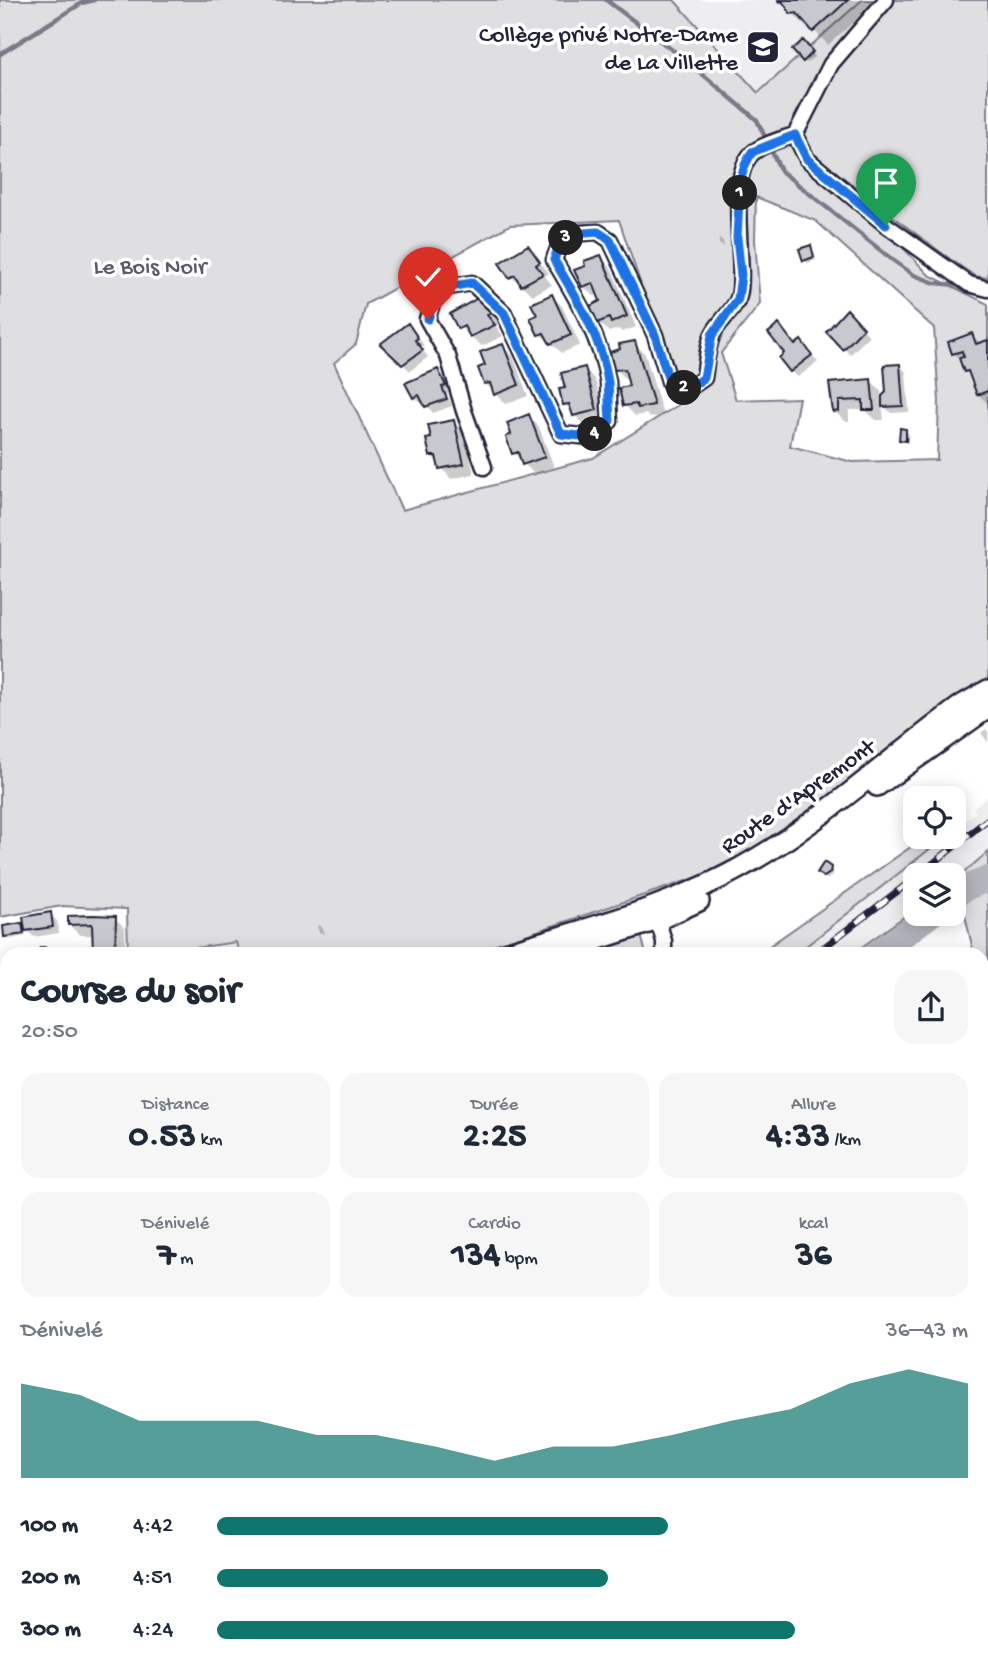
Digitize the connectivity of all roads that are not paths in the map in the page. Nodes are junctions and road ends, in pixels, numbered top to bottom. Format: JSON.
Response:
{"nodes":[{"id":1,"x":886,"y":0,"type":"edge"},
{"id":2,"x":795,"y":135,"type":"junction"},
{"id":3,"x":988,"y":289,"type":"edge"},
{"id":4,"x":484,"y":467,"type":"dead end"},
{"id":5,"x":988,"y":690,"type":"edge"},
{"id":6,"x":988,"y":708,"type":"edge"},
{"id":7,"x":947,"y":725,"type":"junction"},
{"id":8,"x":655,"y":913,"type":"junction"},
{"id":9,"x":528,"y":947,"type":"edge"},
{"id":10,"x":570,"y":947,"type":"edge"},
{"id":11,"x":664,"y":947,"type":"edge"}],
"edges":[{"from":1,"to":2,"type":"street"},
{"from":2,"to":3,"type":"street"},
{"from":2,"to":4,"type":"street"},
{"from":5,"to":7,"type":"main road","name":"Route d'Apremont"},
{"from":6,"to":7,"type":"main road","name":"Route d'Apremont"},
{"from":7,"to":8,"type":"main road","name":"Route d'Apremont"},
{"from":8,"to":9,"type":"main road","name":"Route d'Apremont"},
{"from":8,"to":10,"type":"main road","name":"Route d'Apremont"},
{"from":8,"to":11,"type":"street"}]}
